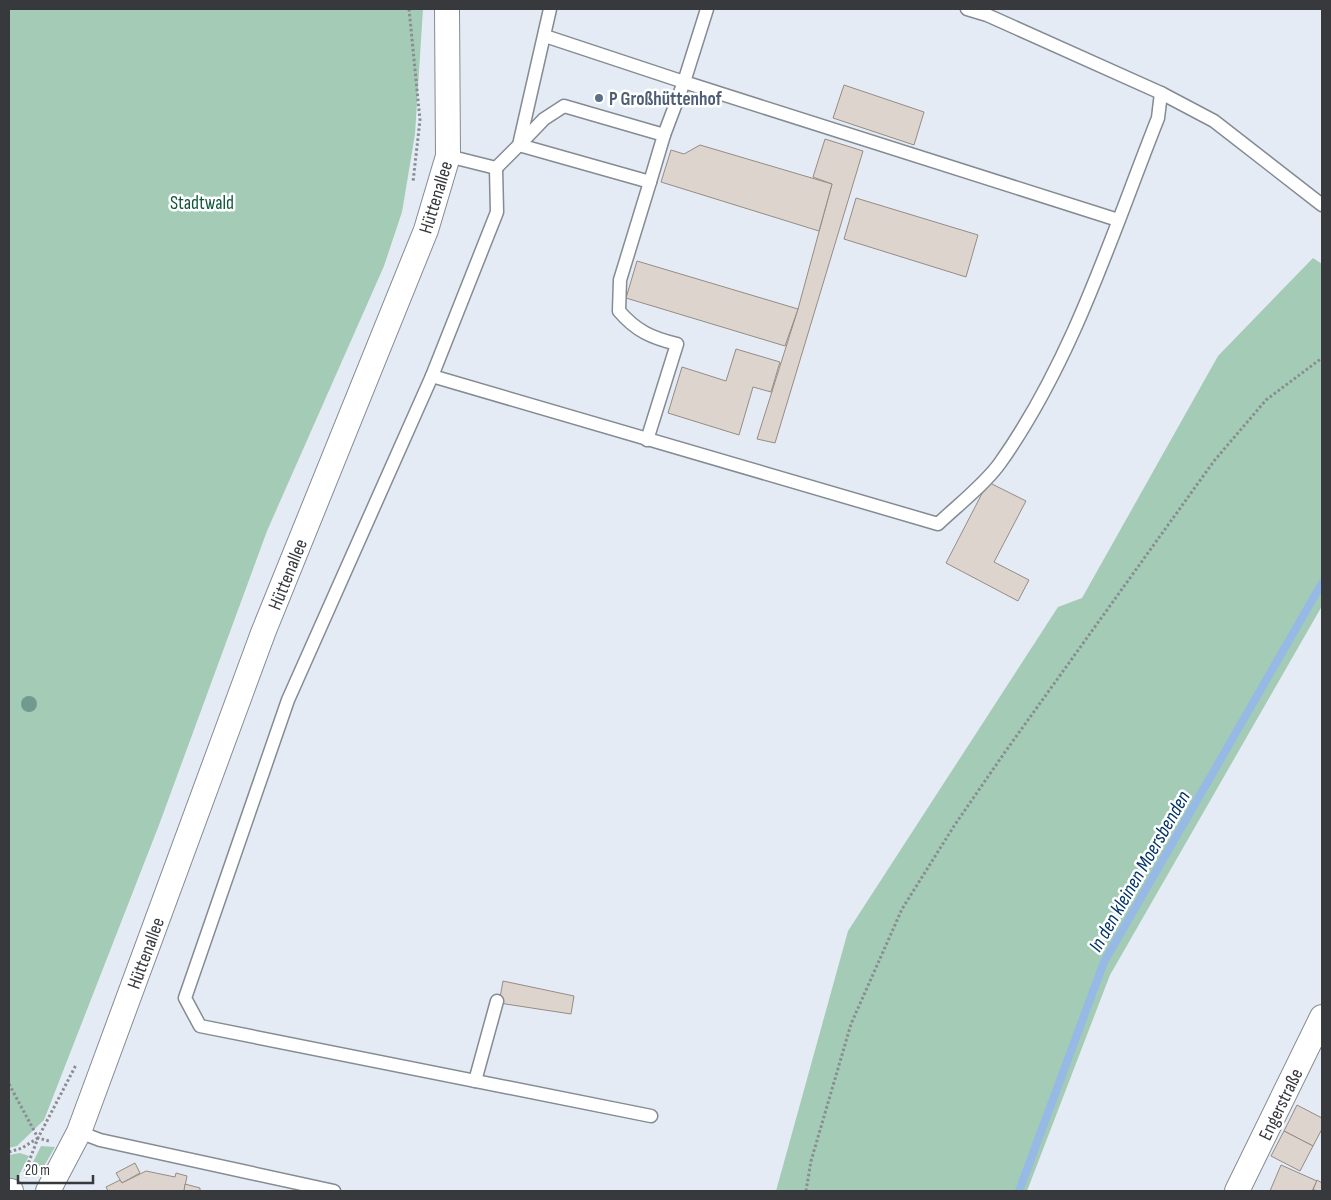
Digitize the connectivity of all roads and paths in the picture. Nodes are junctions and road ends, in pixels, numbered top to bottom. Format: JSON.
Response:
{"nodes":[{"id":1,"x":447,"y":9,"type":"edge"},
{"id":2,"x":550,"y":9,"type":"edge"},
{"id":3,"x":707,"y":9,"type":"edge"},
{"id":4,"x":966,"y":9,"type":"edge"},
{"id":5,"x":988,"y":12,"type":"edge"},
{"id":6,"x":545,"y":36,"type":"junction"},
{"id":7,"x":684,"y":82,"type":"junction"},
{"id":8,"x":1161,"y":93,"type":"junction"},
{"id":9,"x":664,"y":135,"type":"junction"},
{"id":10,"x":520,"y":144,"type":"junction"},
{"id":11,"x":448,"y":156,"type":"junction"},
{"id":12,"x":496,"y":168,"type":"junction"},
{"id":13,"x":650,"y":182,"type":"junction"},
{"id":14,"x":1322,"y":205,"type":"edge"},
{"id":15,"x":1118,"y":220,"type":"junction"},
{"id":16,"x":1322,"y":358,"type":"edge"},
{"id":17,"x":432,"y":376,"type":"junction"},
{"id":18,"x":648,"y":440,"type":"junction"},
{"id":19,"x":497,"y":1001,"type":"dead end"},
{"id":20,"x":1322,"y":1017,"type":"edge"},
{"id":21,"x":475,"y":1081,"type":"junction"},
{"id":22,"x":9,"y":1084,"type":"edge"},
{"id":23,"x":651,"y":1116,"type":"dead end"},
{"id":24,"x":79,"y":1132,"type":"junction"},
{"id":25,"x":9,"y":1152,"type":"edge"},
{"id":26,"x":48,"y":1191,"type":"edge"},
{"id":27,"x":334,"y":1191,"type":"edge"},
{"id":28,"x":806,"y":1191,"type":"edge"},
{"id":29,"x":1237,"y":1191,"type":"edge"}],
"edges":[{"from":1,"to":11,"type":"street","name":"Hüttenallee"},
{"from":2,"to":6,"type":"lane"},
{"from":3,"to":7,"type":"lane"},
{"from":4,"to":5,"type":"lane"},
{"from":5,"to":8,"type":"lane"},
{"from":6,"to":7,"type":"lane"},
{"from":6,"to":10,"type":"lane"},
{"from":7,"to":9,"type":"lane"},
{"from":7,"to":15,"type":"lane"},
{"from":8,"to":14,"type":"lane"},
{"from":8,"to":15,"type":"lane"},
{"from":9,"to":10,"type":"lane"},
{"from":9,"to":13,"type":"lane"},
{"from":10,"to":12,"type":"lane"},
{"from":10,"to":13,"type":"lane"},
{"from":11,"to":12,"type":"lane"},
{"from":11,"to":24,"type":"street","name":"Hüttenallee"},
{"from":12,"to":17,"type":"lane"},
{"from":13,"to":18,"type":"lane"},
{"from":15,"to":18,"type":"lane"},
{"from":16,"to":28,"type":"path"},
{"from":17,"to":18,"type":"lane"},
{"from":17,"to":21,"type":"lane"},
{"from":19,"to":21,"type":"lane"},
{"from":20,"to":29,"type":"street","name":"Engerstraße"},
{"from":21,"to":23,"type":"lane"},
{"from":22,"to":25,"type":"path"},
{"from":24,"to":26,"type":"street","name":"Hüttenallee"},
{"from":24,"to":27,"type":"lane"}]}
